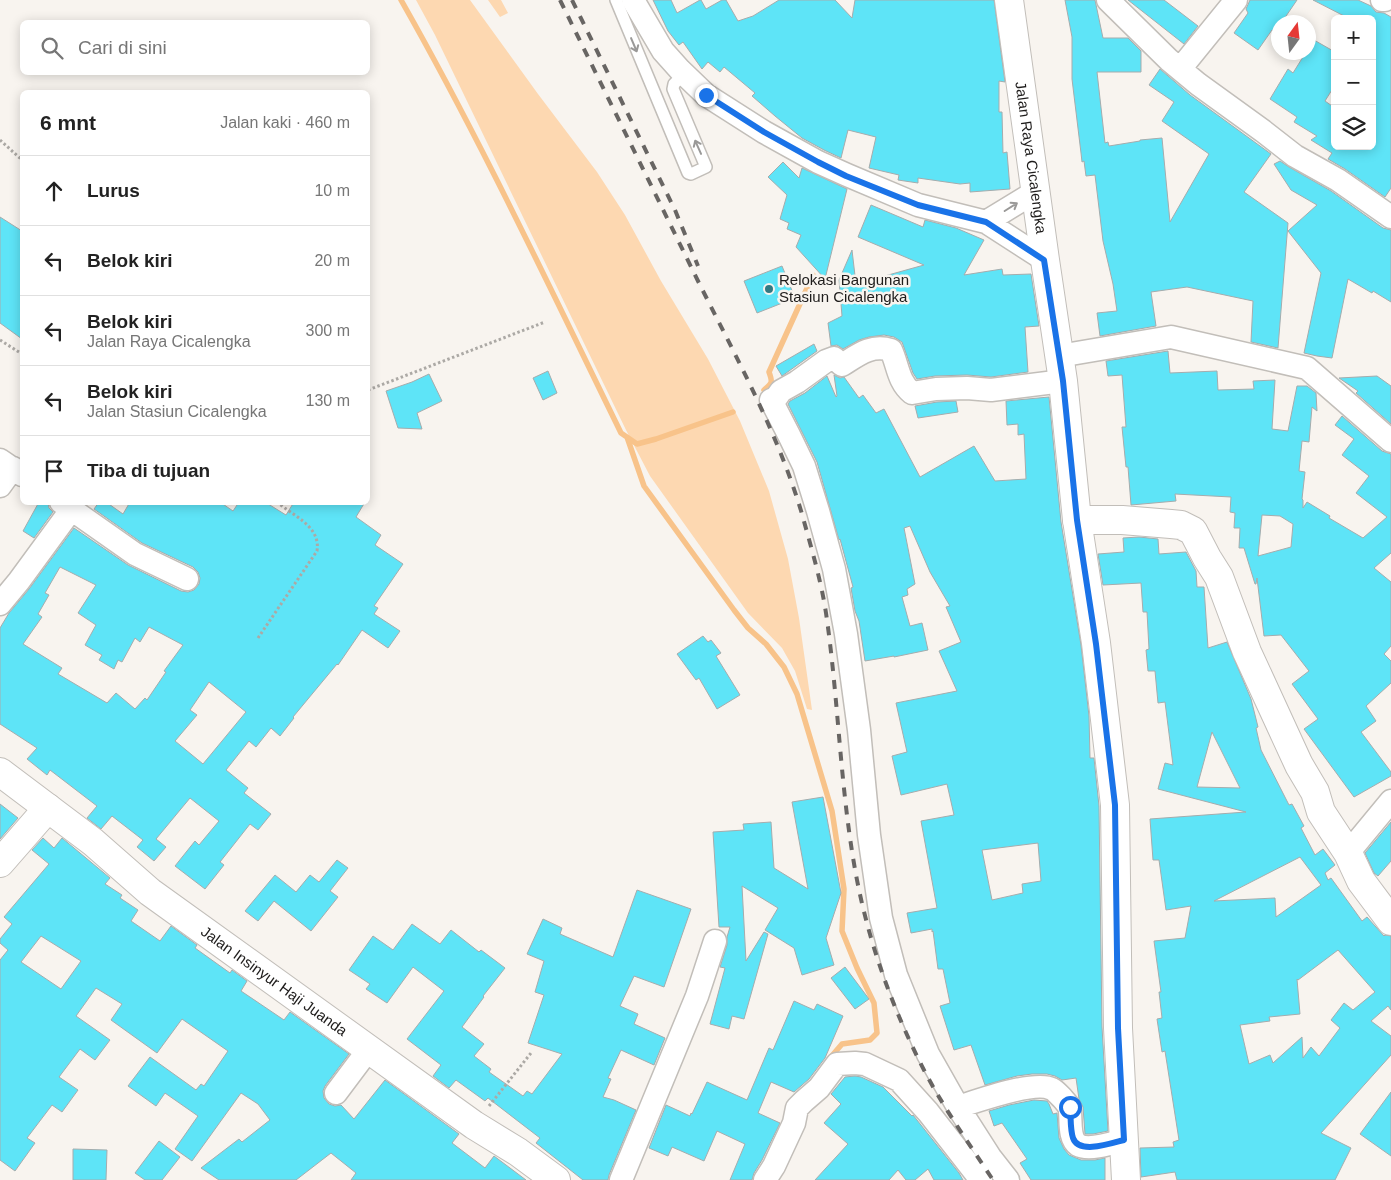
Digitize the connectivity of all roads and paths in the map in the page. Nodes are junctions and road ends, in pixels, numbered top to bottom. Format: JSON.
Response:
{"nodes":[{"id":1,"x":616,"y":0,"type":"edge"},
{"id":2,"x":633,"y":0,"type":"edge"},
{"id":3,"x":1009,"y":0,"type":"edge"},
{"id":4,"x":1108,"y":0,"type":"edge"},
{"id":5,"x":1236,"y":0,"type":"edge"},
{"id":6,"x":1180,"y":69,"type":"junction"},
{"id":7,"x":684,"y":74,"type":"junction"},
{"id":8,"x":0,"y":140,"type":"edge"},
{"id":9,"x":20,"y":158,"type":"edge"},
{"id":10,"x":1035,"y":192,"type":"junction"},
{"id":11,"x":1391,"y":217,"type":"edge"},
{"id":12,"x":986,"y":222,"type":"junction"},
{"id":13,"x":1044,"y":260,"type":"junction"},
{"id":14,"x":545,"y":322,"type":"dead end"},
{"id":15,"x":0,"y":340,"type":"edge"},
{"id":16,"x":20,"y":353,"type":"edge"},
{"id":17,"x":1061,"y":368,"type":"junction"},
{"id":18,"x":370,"y":389,"type":"edge"},
{"id":19,"x":1391,"y":441,"type":"edge"},
{"id":20,"x":12,"y":468,"type":"edge"},
{"id":21,"x":0,"y":486,"type":"edge"},
{"id":22,"x":281,"y":505,"type":"edge"},
{"id":23,"x":66,"y":506,"type":"edge"},
{"id":24,"x":1077,"y":520,"type":"junction"},
{"id":25,"x":188,"y":579,"type":"dead end"},
{"id":26,"x":0,"y":604,"type":"edge"},
{"id":27,"x":258,"y":638,"type":"dead end"},
{"id":28,"x":0,"y":772,"type":"edge"},
{"id":29,"x":1391,"y":801,"type":"edge"},
{"id":30,"x":48,"y":808,"type":"junction"},
{"id":31,"x":1348,"y":853,"type":"junction"},
{"id":32,"x":0,"y":863,"type":"edge"},
{"id":33,"x":1391,"y":921,"type":"edge"},
{"id":34,"x":715,"y":941,"type":"dead end"},
{"id":35,"x":369,"y":1049,"type":"junction"},
{"id":36,"x":531,"y":1053,"type":"dead end"},
{"id":37,"x":336,"y":1093,"type":"dead end"},
{"id":38,"x":958,"y":1107,"type":"junction"},
{"id":39,"x":474,"y":1124,"type":"junction"},
{"id":40,"x":1124,"y":1140,"type":"junction"},
{"id":41,"x":556,"y":1180,"type":"edge"},
{"id":42,"x":621,"y":1180,"type":"edge"},
{"id":43,"x":765,"y":1180,"type":"edge"},
{"id":44,"x":981,"y":1180,"type":"edge"},
{"id":45,"x":1008,"y":1180,"type":"edge"},
{"id":46,"x":1126,"y":1180,"type":"edge"}],
"edges":[{"from":1,"to":7,"type":"lane","one_way":true},
{"from":2,"to":7,"type":"street"},
{"from":3,"to":10,"type":"main road","name":"Jalan Raya Cicalengka"},
{"from":4,"to":6,"type":"street"},
{"from":5,"to":6,"type":"street"},
{"from":6,"to":11,"type":"street"},
{"from":7,"to":12,"type":"street"},
{"from":8,"to":9,"type":"path"},
{"from":12,"to":10,"type":"street","one_way":true},
{"from":10,"to":13,"type":"main road","name":"Jalan Raya Cicalengka"},
{"from":12,"to":13,"type":"street"},
{"from":13,"to":17,"type":"main road","name":"Jalan Raya Cicalengka"},
{"from":14,"to":18,"type":"path"},
{"from":15,"to":16,"type":"path"},
{"from":17,"to":19,"type":"street"},
{"from":17,"to":24,"type":"main road","name":"Jalan Raya Cicalengka"},
{"from":17,"to":38,"type":"street"},
{"from":20,"to":21,"type":"street"},
{"from":22,"to":27,"type":"path"},
{"from":23,"to":25,"type":"street"},
{"from":23,"to":26,"type":"street"},
{"from":24,"to":31,"type":"main road"},
{"from":24,"to":40,"type":"main road","name":"Jalan Raya Cicalengka"},
{"from":28,"to":30,"type":"main road","name":"Jalan Insinyur Haji Juanda"},
{"from":29,"to":31,"type":"street"},
{"from":30,"to":32,"type":"main road"},
{"from":30,"to":35,"type":"main road","name":"Jalan Insinyur Haji Juanda"},
{"from":31,"to":33,"type":"main road"},
{"from":34,"to":42,"type":"street"},
{"from":35,"to":37,"type":"street"},
{"from":35,"to":39,"type":"main road","name":"Jalan Insinyur Haji Juanda"},
{"from":36,"to":39,"type":"path"},
{"from":38,"to":40,"type":"street"},
{"from":38,"to":45,"type":"street"},
{"from":39,"to":41,"type":"main road","name":"Jalan Insinyur Haji Juanda"},
{"from":40,"to":46,"type":"main road","name":"Jalan Raya Cicalengka"},
{"from":43,"to":44,"type":"street"}]}
